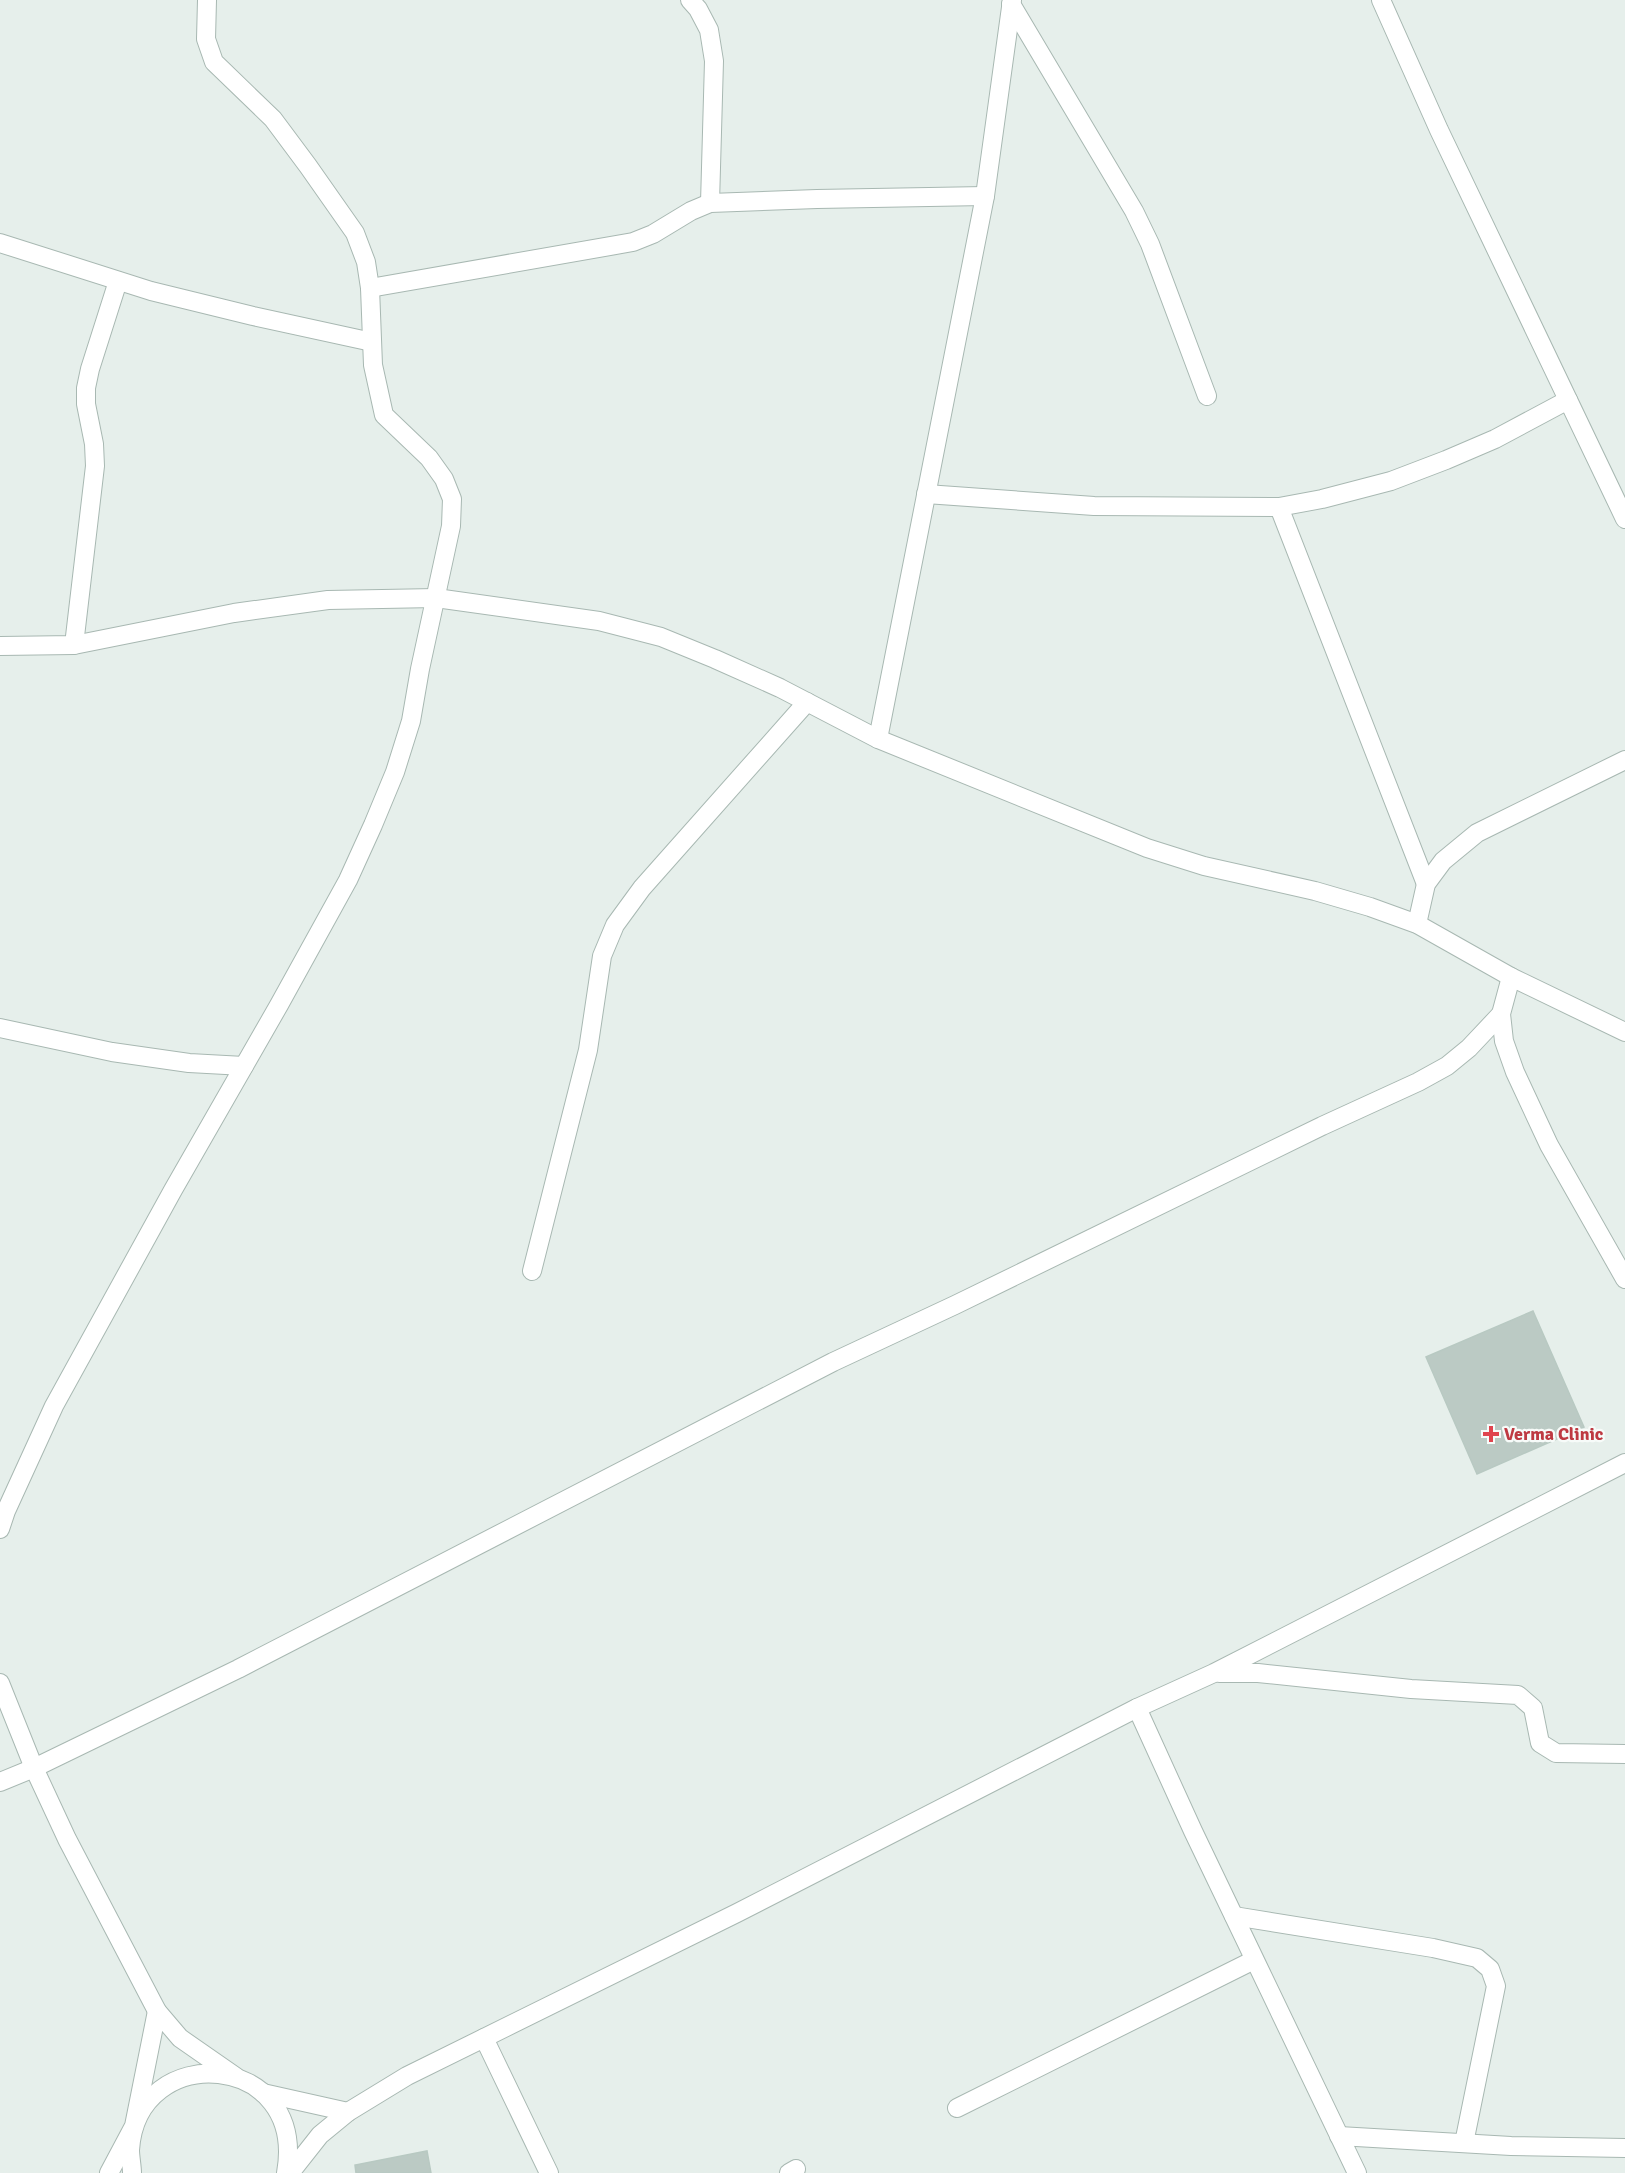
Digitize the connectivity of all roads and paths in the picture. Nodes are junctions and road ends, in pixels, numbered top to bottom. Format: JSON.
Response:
{"nodes":[{"id":1,"x":207,"y":0,"type":"edge"},
{"id":2,"x":690,"y":0,"type":"edge"},
{"id":3,"x":1381,"y":0,"type":"edge"},
{"id":4,"x":1011,"y":2,"type":"edge"},
{"id":5,"x":985,"y":196,"type":"junction"},
{"id":6,"x":710,"y":203,"type":"junction"},
{"id":7,"x":0,"y":243,"type":"edge"},
{"id":8,"x":118,"y":281,"type":"junction"},
{"id":9,"x":370,"y":288,"type":"junction"},
{"id":10,"x":372,"y":342,"type":"junction"},
{"id":11,"x":1207,"y":396,"type":"dead end"},
{"id":12,"x":1568,"y":400,"type":"junction"},
{"id":13,"x":926,"y":494,"type":"junction"},
{"id":14,"x":1279,"y":507,"type":"junction"},
{"id":15,"x":1625,"y":519,"type":"edge"},
{"id":16,"x":436,"y":598,"type":"junction"},
{"id":17,"x":74,"y":645,"type":"junction"},
{"id":18,"x":0,"y":646,"type":"edge"},
{"id":19,"x":807,"y":702,"type":"junction"},
{"id":20,"x":878,"y":739,"type":"junction"},
{"id":21,"x":1625,"y":760,"type":"edge"},
{"id":22,"x":1425,"y":884,"type":"junction"},
{"id":23,"x":1418,"y":924,"type":"junction"},
{"id":24,"x":1511,"y":977,"type":"junction"},
{"id":25,"x":1501,"y":1014,"type":"junction"},
{"id":26,"x":0,"y":1028,"type":"edge"},
{"id":27,"x":1625,"y":1032,"type":"edge"},
{"id":28,"x":244,"y":1066,"type":"junction"},
{"id":29,"x":532,"y":1271,"type":"dead end"},
{"id":30,"x":1625,"y":1279,"type":"edge"},
{"id":31,"x":1625,"y":1463,"type":"edge"},
{"id":32,"x":3,"y":1511,"type":"edge"},
{"id":33,"x":0,"y":1529,"type":"edge"},
{"id":34,"x":1214,"y":1673,"type":"junction"},
{"id":35,"x":0,"y":1683,"type":"edge"},
{"id":36,"x":1137,"y":1708,"type":"junction"},
{"id":37,"x":1625,"y":1754,"type":"edge"},
{"id":38,"x":34,"y":1768,"type":"junction"},
{"id":39,"x":0,"y":1782,"type":"edge"},
{"id":40,"x":1234,"y":1917,"type":"junction"},
{"id":41,"x":1254,"y":1960,"type":"junction"},
{"id":42,"x":157,"y":2011,"type":"junction"},
{"id":43,"x":484,"y":2038,"type":"junction"},
{"id":44,"x":236,"y":2077,"type":"junction"},
{"id":45,"x":263,"y":2093,"type":"junction"},
{"id":46,"x":957,"y":2108,"type":"dead end"},
{"id":47,"x":348,"y":2112,"type":"junction"},
{"id":48,"x":134,"y":2126,"type":"junction"},
{"id":49,"x":1339,"y":2136,"type":"junction"},
{"id":50,"x":1464,"y":2143,"type":"junction"},
{"id":51,"x":1625,"y":2148,"type":"edge"},
{"id":52,"x":109,"y":2173,"type":"edge"},
{"id":53,"x":132,"y":2173,"type":"edge"},
{"id":54,"x":288,"y":2173,"type":"edge"},
{"id":55,"x":549,"y":2173,"type":"edge"},
{"id":56,"x":1357,"y":2173,"type":"edge"}],
"edges":[{"from":1,"to":9,"type":"street"},
{"from":2,"to":6,"type":"street"},
{"from":3,"to":12,"type":"street"},
{"from":4,"to":5,"type":"street"},
{"from":4,"to":11,"type":"street"},
{"from":5,"to":6,"type":"street"},
{"from":5,"to":13,"type":"street"},
{"from":6,"to":9,"type":"street"},
{"from":7,"to":8,"type":"street"},
{"from":8,"to":10,"type":"street"},
{"from":8,"to":17,"type":"street"},
{"from":9,"to":10,"type":"street"},
{"from":10,"to":16,"type":"street"},
{"from":12,"to":14,"type":"street"},
{"from":12,"to":15,"type":"street"},
{"from":13,"to":14,"type":"street"},
{"from":13,"to":20,"type":"street"},
{"from":14,"to":22,"type":"street"},
{"from":16,"to":17,"type":"street"},
{"from":16,"to":19,"type":"street"},
{"from":16,"to":28,"type":"street"},
{"from":17,"to":18,"type":"street"},
{"from":19,"to":20,"type":"street"},
{"from":19,"to":29,"type":"street"},
{"from":20,"to":23,"type":"street"},
{"from":21,"to":22,"type":"street"},
{"from":22,"to":23,"type":"street"},
{"from":23,"to":24,"type":"street"},
{"from":24,"to":25,"type":"street"},
{"from":24,"to":27,"type":"street"},
{"from":25,"to":30,"type":"street"},
{"from":25,"to":38,"type":"street"},
{"from":26,"to":28,"type":"street"},
{"from":28,"to":32,"type":"street"},
{"from":31,"to":34,"type":"street"},
{"from":32,"to":33,"type":"street"},
{"from":34,"to":36,"type":"street"},
{"from":34,"to":37,"type":"street"},
{"from":35,"to":38,"type":"street"},
{"from":36,"to":40,"type":"street"},
{"from":36,"to":43,"type":"street"},
{"from":38,"to":39,"type":"street"},
{"from":38,"to":42,"type":"street"},
{"from":40,"to":41,"type":"street"},
{"from":40,"to":50,"type":"street"},
{"from":41,"to":46,"type":"street"},
{"from":41,"to":49,"type":"street"},
{"from":42,"to":44,"type":"street"},
{"from":42,"to":48,"type":"street"},
{"from":43,"to":47,"type":"street"},
{"from":43,"to":55,"type":"street"},
{"from":44,"to":45,"type":"street"},
{"from":44,"to":48,"type":"street"},
{"from":45,"to":47,"type":"street"},
{"from":45,"to":54,"type":"street"},
{"from":47,"to":54,"type":"street"},
{"from":48,"to":52,"type":"street"},
{"from":48,"to":53,"type":"street"},
{"from":49,"to":50,"type":"street"},
{"from":49,"to":56,"type":"street"},
{"from":50,"to":51,"type":"street"}]}
